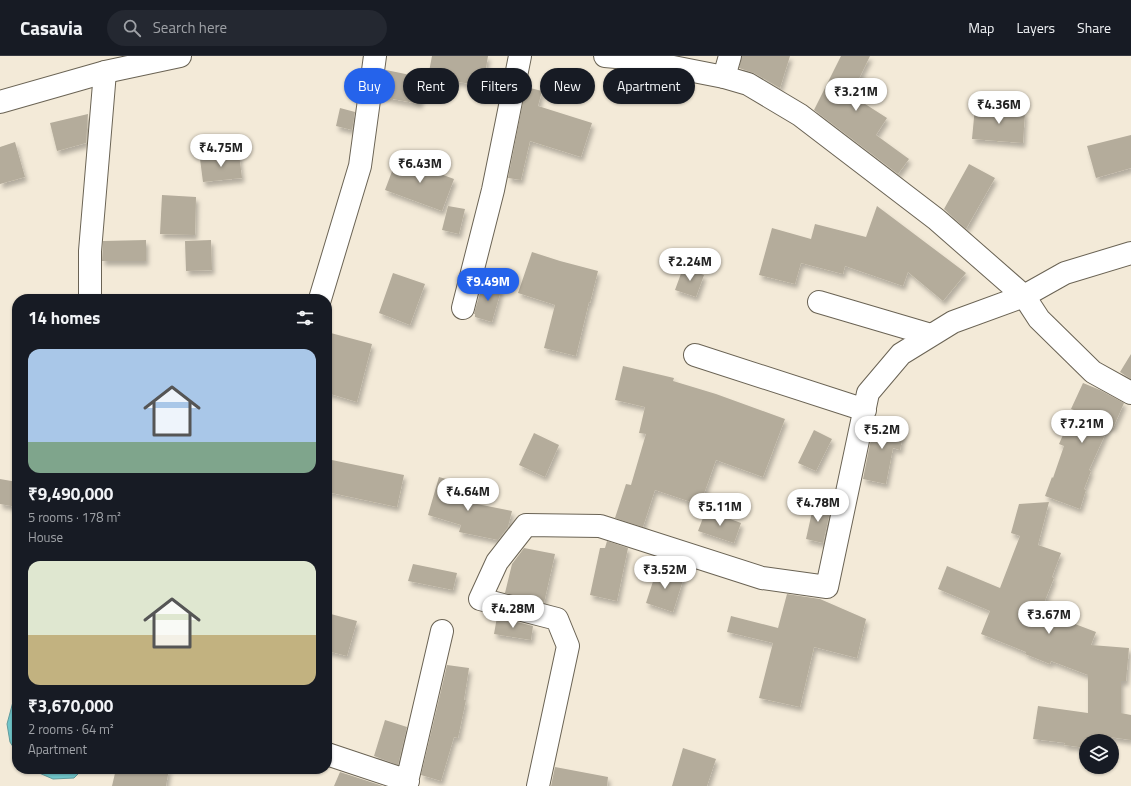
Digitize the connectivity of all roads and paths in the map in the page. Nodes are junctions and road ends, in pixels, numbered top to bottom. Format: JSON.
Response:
{"nodes":[{"id":1,"x":180,"y":56,"type":"edge"},
{"id":2,"x":375,"y":56,"type":"edge"},
{"id":3,"x":520,"y":56,"type":"edge"},
{"id":4,"x":605,"y":56,"type":"edge"},
{"id":5,"x":730,"y":56,"type":"edge"},
{"id":6,"x":105,"y":72,"type":"junction"},
{"id":7,"x":724,"y":77,"type":"junction"},
{"id":8,"x":0,"y":102,"type":"edge"},
{"id":9,"x":1131,"y":253,"type":"edge"},
{"id":10,"x":90,"y":294,"type":"edge"},
{"id":11,"x":322,"y":294,"type":"edge"},
{"id":12,"x":1024,"y":296,"type":"junction"},
{"id":13,"x":820,"y":302,"type":"dead end"},
{"id":14,"x":463,"y":308,"type":"dead end"},
{"id":15,"x":931,"y":335,"type":"junction"},
{"id":16,"x":695,"y":355,"type":"dead end"},
{"id":17,"x":1131,"y":393,"type":"edge"},
{"id":18,"x":865,"y":410,"type":"junction"},
{"id":19,"x":442,"y":631,"type":"dead end"},
{"id":20,"x":332,"y":756,"type":"edge"},
{"id":21,"x":407,"y":783,"type":"edge"},
{"id":22,"x":538,"y":786,"type":"edge"}],
"edges":[{"from":1,"to":6,"type":"street"},
{"from":2,"to":11,"type":"street"},
{"from":3,"to":14,"type":"street"},
{"from":4,"to":7,"type":"street"},
{"from":5,"to":7,"type":"street"},
{"from":6,"to":8,"type":"street"},
{"from":6,"to":10,"type":"street"},
{"from":7,"to":12,"type":"street"},
{"from":9,"to":12,"type":"street"},
{"from":12,"to":15,"type":"street"},
{"from":12,"to":17,"type":"street"},
{"from":13,"to":15,"type":"street"},
{"from":15,"to":18,"type":"street"},
{"from":16,"to":18,"type":"street"},
{"from":18,"to":22,"type":"street"},
{"from":19,"to":21,"type":"street"},
{"from":20,"to":21,"type":"street"}]}
